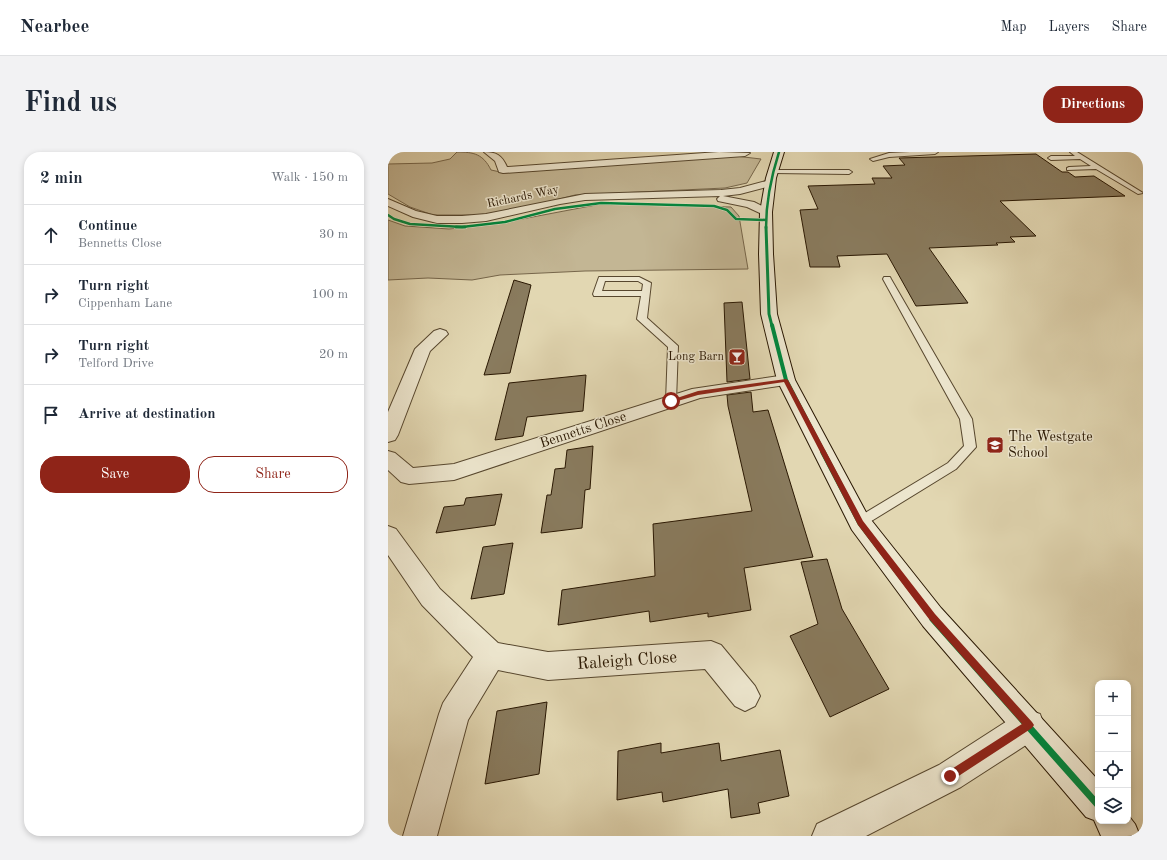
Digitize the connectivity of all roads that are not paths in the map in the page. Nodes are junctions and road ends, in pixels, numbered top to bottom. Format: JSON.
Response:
{"nodes":[{"id":1,"x":489,"y":152,"type":"edge"},
{"id":2,"x":935,"y":152,"type":"edge"},
{"id":3,"x":1073,"y":152,"type":"edge"},
{"id":4,"x":745,"y":153,"type":"dead end"},
{"id":5,"x":1081,"y":157,"type":"junction"},
{"id":6,"x":1051,"y":158,"type":"dead end"},
{"id":7,"x":873,"y":159,"type":"dead end"},
{"id":8,"x":1098,"y":167,"type":"junction"},
{"id":9,"x":774,"y":169,"type":"edge"},
{"id":10,"x":1069,"y":169,"type":"dead end"},
{"id":11,"x":850,"y":172,"type":"dead end"},
{"id":12,"x":1140,"y":193,"type":"dead end"},
{"id":13,"x":667,"y":195,"type":"junction"},
{"id":14,"x":388,"y":202,"type":"edge"},
{"id":15,"x":766,"y":212,"type":"junction"},
{"id":16,"x":887,"y":279,"type":"dead end"},
{"id":17,"x":646,"y":293,"type":"junction"},
{"id":18,"x":440,"y":334,"type":"dead end"},
{"id":19,"x":786,"y":380,"type":"junction"},
{"id":20,"x":671,"y":401,"type":"junction"},
{"id":21,"x":393,"y":409,"type":"edge"},
{"id":22,"x":388,"y":435,"type":"edge"},
{"id":23,"x":388,"y":458,"type":"edge"},
{"id":24,"x":860,"y":523,"type":"junction"},
{"id":25,"x":388,"y":536,"type":"edge"},
{"id":26,"x":490,"y":655,"type":"junction"},
{"id":27,"x":744,"y":696,"type":"dead end"},
{"id":28,"x":1029,"y":725,"type":"junction"},
{"id":29,"x":1095,"y":802,"type":"edge"},
{"id":30,"x":1113,"y":824,"type":"edge"},
{"id":31,"x":420,"y":836,"type":"edge"},
{"id":32,"x":829,"y":836,"type":"edge"},
{"id":33,"x":1123,"y":836,"type":"edge"}],
"edges":[{"from":1,"to":4,"type":"street"},
{"from":2,"to":7,"type":"lane"},
{"from":3,"to":5,"type":"lane"},
{"from":5,"to":6,"type":"lane"},
{"from":5,"to":8,"type":"lane"},
{"from":8,"to":10,"type":"lane"},
{"from":8,"to":12,"type":"lane"},
{"from":9,"to":11,"type":"lane"},
{"from":9,"to":13,"type":"street","name":"Richards Way"},
{"from":9,"to":15,"type":"street"},
{"from":13,"to":14,"type":"street","name":"Richards Way"},
{"from":13,"to":15,"type":"street","name":"Richards Way"},
{"from":15,"to":19,"type":"street"},
{"from":16,"to":24,"type":"lane"},
{"from":17,"to":17,"type":"lane"},
{"from":17,"to":20,"type":"lane"},
{"from":18,"to":21,"type":"street"},
{"from":19,"to":20,"type":"street","name":"Bennetts Close"},
{"from":19,"to":24,"type":"street"},
{"from":20,"to":23,"type":"street","name":"Bennetts Close"},
{"from":21,"to":22,"type":"street"},
{"from":24,"to":28,"type":"street"},
{"from":25,"to":26,"type":"street"},
{"from":26,"to":27,"type":"street","name":"Raleigh Close"},
{"from":26,"to":31,"type":"street"},
{"from":28,"to":29,"type":"street"},
{"from":28,"to":32,"type":"street"},
{"from":30,"to":33,"type":"street"}]}
